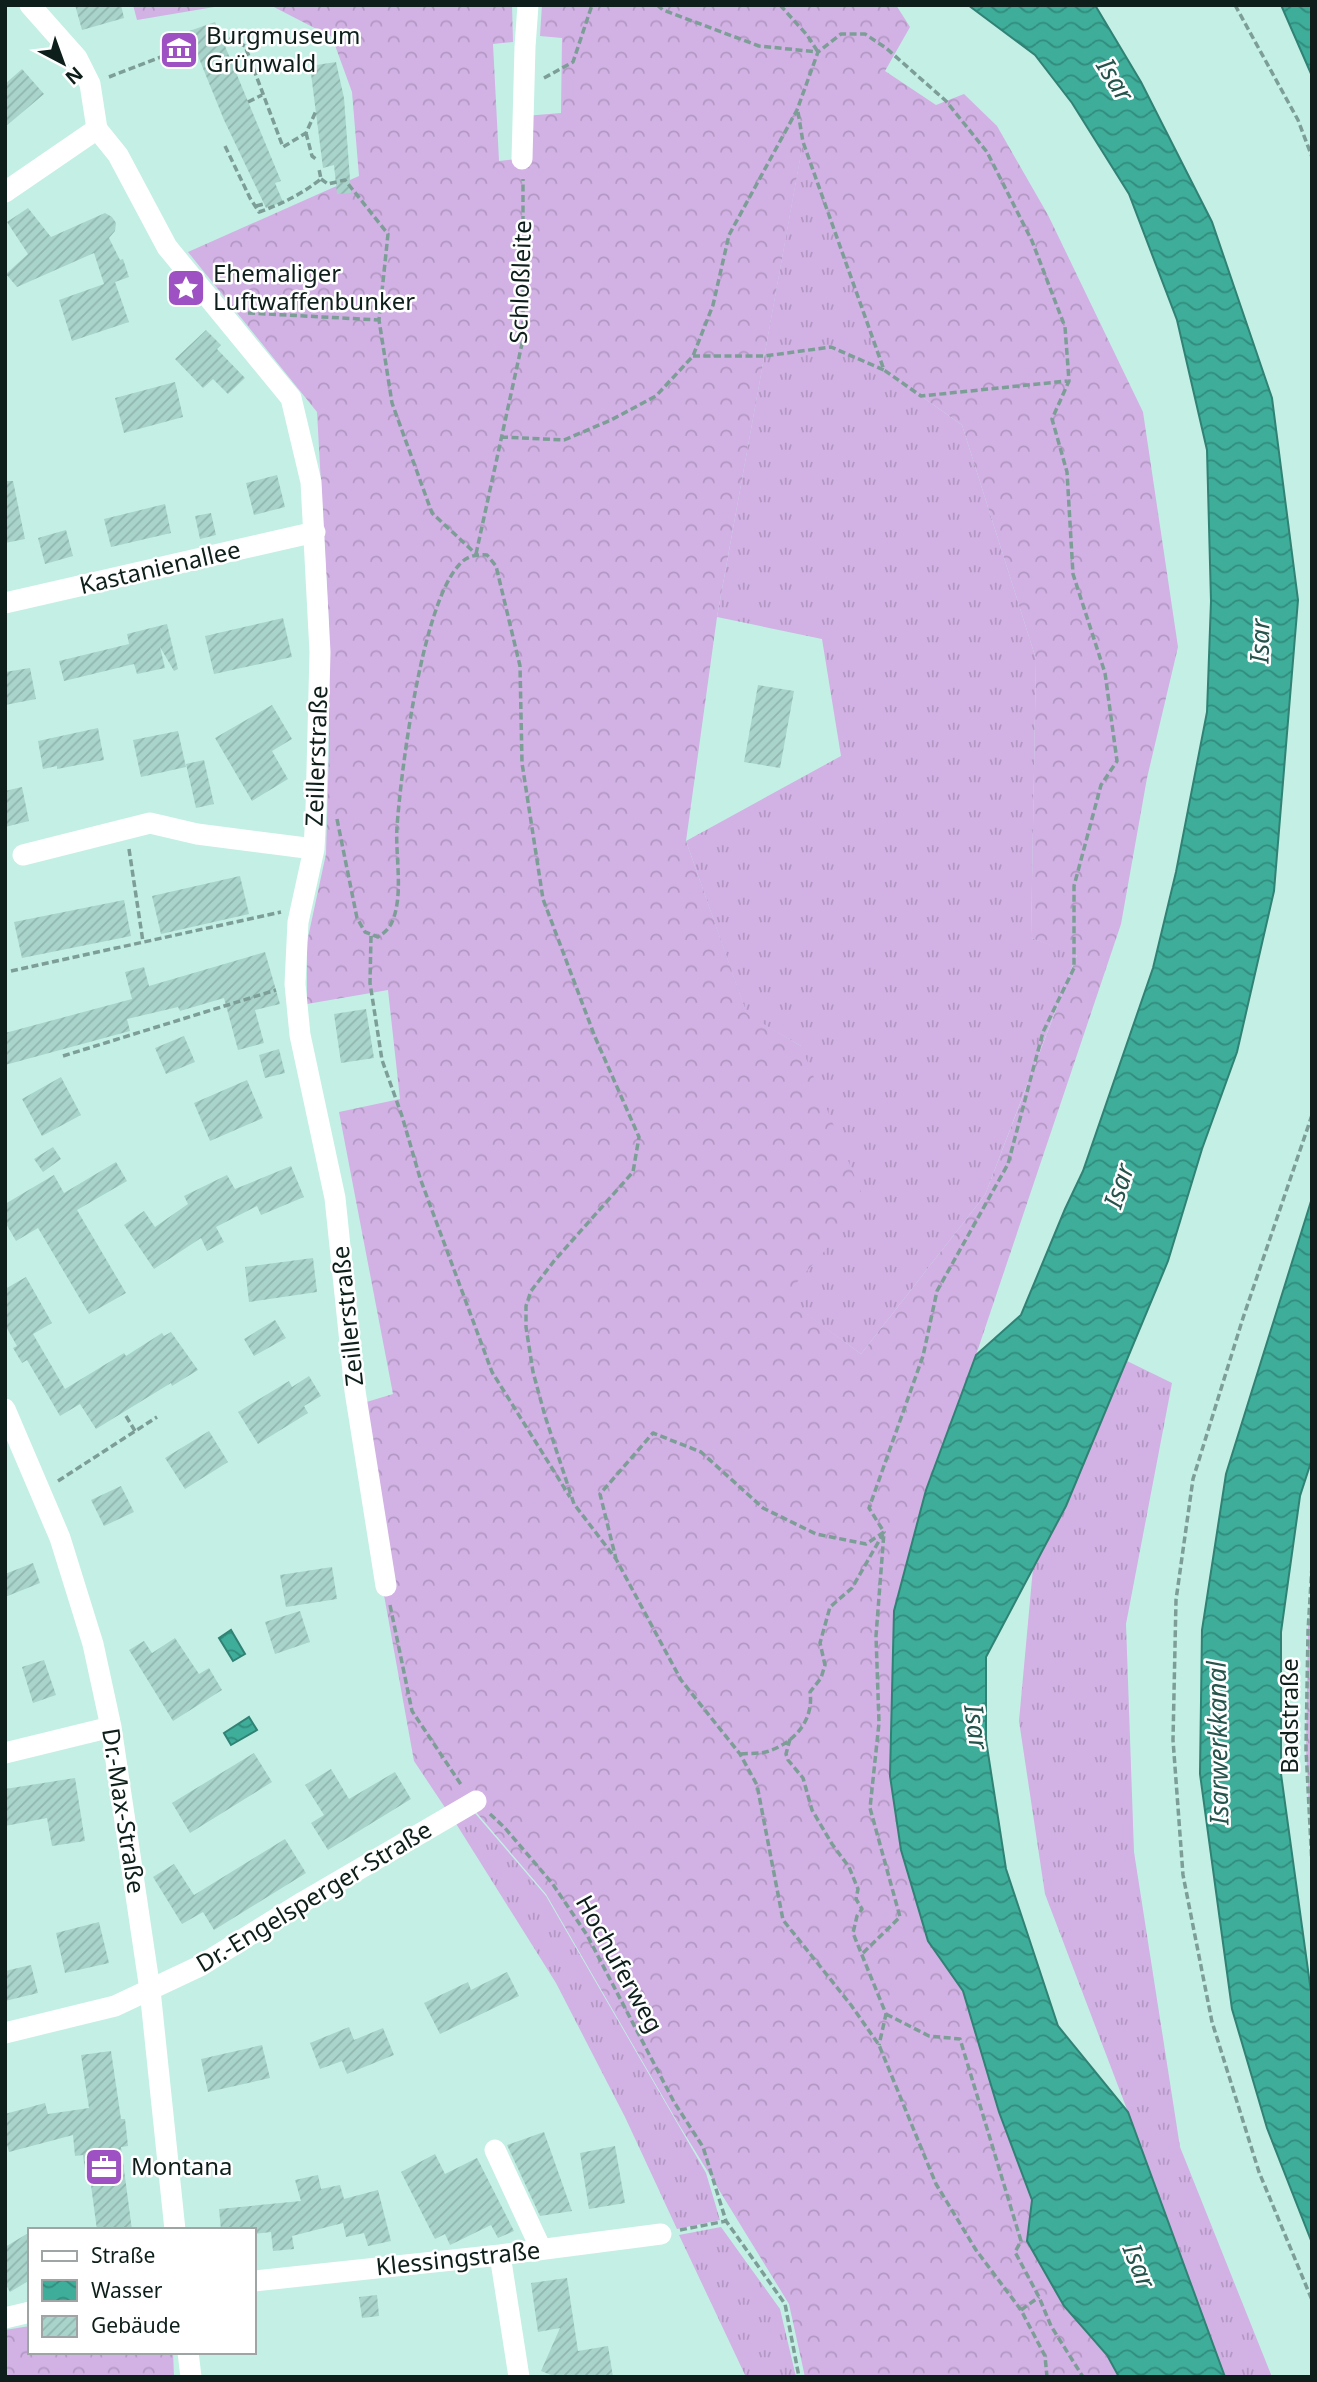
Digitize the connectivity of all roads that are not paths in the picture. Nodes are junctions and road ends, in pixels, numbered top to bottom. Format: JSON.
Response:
{"nodes":[{"id":1,"x":30,"y":5,"type":"edge"},
{"id":2,"x":528,"y":5,"type":"edge"},
{"id":3,"x":97,"y":129,"type":"junction"},
{"id":4,"x":522,"y":159,"type":"road end"},
{"id":5,"x":5,"y":192,"type":"edge"},
{"id":6,"x":315,"y":532,"type":"junction"},
{"id":7,"x":5,"y":603,"type":"edge"},
{"id":8,"x":314,"y":849,"type":"junction"},
{"id":9,"x":23,"y":855,"type":"dead end"},
{"id":10,"x":5,"y":1409,"type":"edge"},
{"id":11,"x":386,"y":1586,"type":"road end"},
{"id":12,"x":111,"y":1727,"type":"junction"},
{"id":13,"x":5,"y":1753,"type":"edge"},
{"id":14,"x":476,"y":1801,"type":"road end"},
{"id":15,"x":150,"y":1990,"type":"junction"},
{"id":16,"x":5,"y":2033,"type":"edge"},
{"id":17,"x":495,"y":2150,"type":"dead end"},
{"id":18,"x":175,"y":2228,"type":"edge"},
{"id":19,"x":661,"y":2234,"type":"road end"},
{"id":20,"x":541,"y":2249,"type":"junction"},
{"id":21,"x":500,"y":2255,"type":"junction"},
{"id":22,"x":256,"y":2281,"type":"edge"},
{"id":23,"x":28,"y":2312,"type":"edge"},
{"id":24,"x":5,"y":2318,"type":"edge"},
{"id":25,"x":188,"y":2354,"type":"edge"},
{"id":26,"x":191,"y":2377,"type":"edge"},
{"id":27,"x":519,"y":2377,"type":"edge"}],
"edges":[{"from":1,"to":3,"type":"street","name":"Zeillerstraße"},
{"from":2,"to":4,"type":"street"},
{"from":3,"to":5,"type":"street"},
{"from":3,"to":6,"type":"street","name":"Zeillerstraße"},
{"from":6,"to":7,"type":"street","name":"Kastanienallee"},
{"from":6,"to":8,"type":"street","name":"Zeillerstraße"},
{"from":8,"to":9,"type":"street"},
{"from":8,"to":11,"type":"street","name":"Zeillerstraße"},
{"from":10,"to":12,"type":"street","name":"Dr.-Max-Straße"},
{"from":12,"to":13,"type":"street"},
{"from":12,"to":15,"type":"street","name":"Dr.-Max-Straße"},
{"from":14,"to":15,"type":"street","name":"Dr.-Engelsperger-Straße"},
{"from":15,"to":16,"type":"street","name":"Dr.-Engelsperger-Straße"},
{"from":15,"to":18,"type":"street","name":"Dr.-Max-Straße"},
{"from":17,"to":20,"type":"street"},
{"from":19,"to":20,"type":"street","name":"Klessingstraße"},
{"from":20,"to":21,"type":"street","name":"Klessingstraße"},
{"from":21,"to":22,"type":"street","name":"Klessingstraße"},
{"from":21,"to":27,"type":"street"},
{"from":23,"to":24,"type":"street"},
{"from":25,"to":26,"type":"street"}]}
